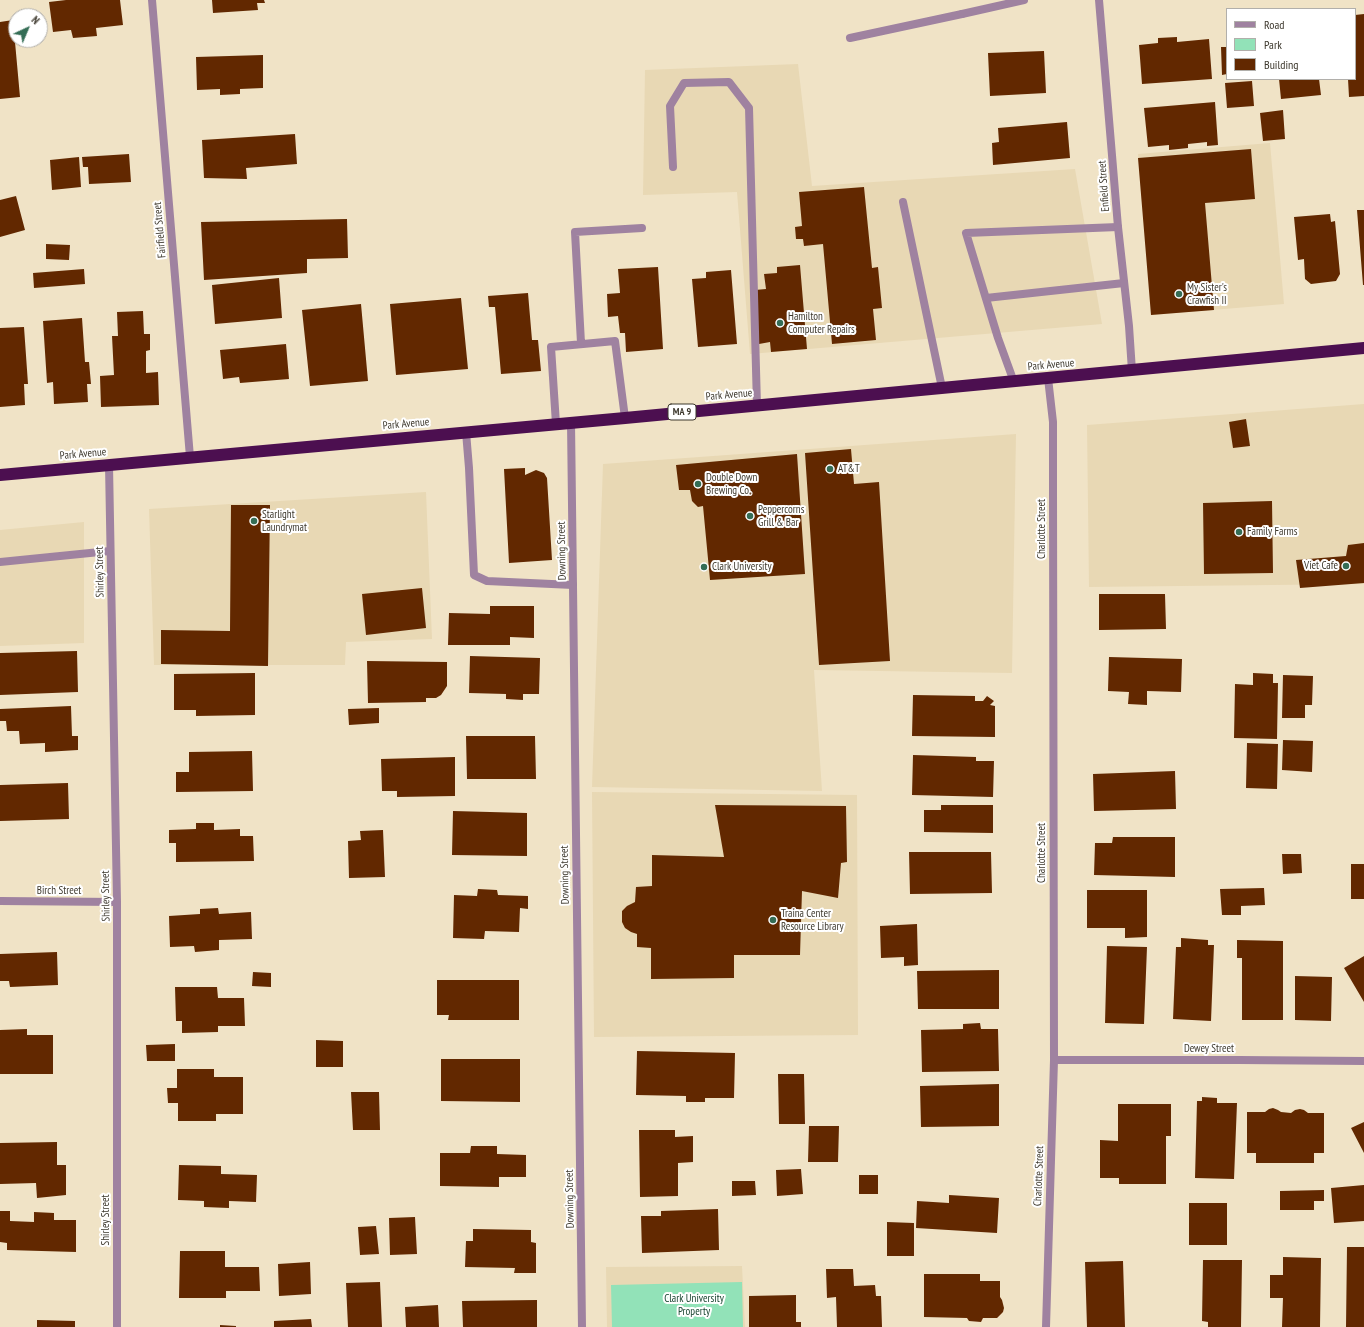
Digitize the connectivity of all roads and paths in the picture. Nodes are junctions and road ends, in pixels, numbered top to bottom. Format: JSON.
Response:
{"nodes":[{"id":1,"x":152,"y":0,"type":"edge"},
{"id":2,"x":1024,"y":0,"type":"edge"},
{"id":3,"x":1100,"y":0,"type":"edge"},
{"id":4,"x":850,"y":38,"type":"dead end"},
{"id":5,"x":673,"y":167,"type":"dead end"},
{"id":6,"x":903,"y":202,"type":"dead end"},
{"id":7,"x":1118,"y":227,"type":"junction"},
{"id":8,"x":642,"y":228,"type":"dead end"},
{"id":9,"x":1124,"y":283,"type":"junction"},
{"id":10,"x":986,"y":298,"type":"junction"},
{"id":11,"x":581,"y":343,"type":"junction"},
{"id":12,"x":1364,"y":348,"type":"edge"},
{"id":13,"x":1132,"y":371,"type":"junction"},
{"id":14,"x":1048,"y":378,"type":"junction"},
{"id":15,"x":1014,"y":382,"type":"junction"},
{"id":16,"x":942,"y":388,"type":"junction"},
{"id":17,"x":757,"y":406,"type":"junction"},
{"id":18,"x":625,"y":418,"type":"junction"},
{"id":19,"x":571,"y":422,"type":"junction"},
{"id":20,"x":556,"y":424,"type":"junction"},
{"id":21,"x":466,"y":432,"type":"junction"},
{"id":22,"x":190,"y":457,"type":"junction"},
{"id":23,"x":109,"y":464,"type":"junction"},
{"id":24,"x":0,"y":475,"type":"edge"},
{"id":25,"x":110,"y":551,"type":"junction"},
{"id":26,"x":0,"y":562,"type":"edge"},
{"id":27,"x":573,"y":585,"type":"junction"},
{"id":28,"x":0,"y":902,"type":"edge"},
{"id":29,"x":117,"y":902,"type":"junction"},
{"id":30,"x":1054,"y":1060,"type":"junction"},
{"id":31,"x":1364,"y":1061,"type":"edge"},
{"id":32,"x":116,"y":1327,"type":"edge"},
{"id":33,"x":582,"y":1327,"type":"edge"},
{"id":34,"x":1046,"y":1327,"type":"edge"}],
"edges":[{"from":1,"to":22,"type":"street","name":"Fairfield Street"},
{"from":2,"to":4,"type":"street"},
{"from":3,"to":7,"type":"street","name":"Enfield Street"},
{"from":5,"to":17,"type":"street"},
{"from":6,"to":16,"type":"street"},
{"from":7,"to":9,"type":"street","name":"Enfield Street"},
{"from":7,"to":10,"type":"street"},
{"from":8,"to":11,"type":"street"},
{"from":9,"to":10,"type":"street"},
{"from":9,"to":13,"type":"street","name":"Enfield Street"},
{"from":10,"to":15,"type":"street"},
{"from":11,"to":18,"type":"street"},
{"from":11,"to":20,"type":"street"},
{"from":12,"to":13,"type":"highway","name":"Park Avenue","number":"MA 9"},
{"from":13,"to":14,"type":"highway","name":"Park Avenue","number":"MA 9"},
{"from":14,"to":15,"type":"highway","name":"Park Avenue","number":"MA 9"},
{"from":14,"to":30,"type":"street","name":"Charlotte Street"},
{"from":15,"to":16,"type":"highway","name":"Park Avenue","number":"MA 9"},
{"from":16,"to":17,"type":"highway","name":"Park Avenue","number":"MA 9"},
{"from":17,"to":18,"type":"highway","name":"Park Avenue","number":"MA 9"},
{"from":18,"to":19,"type":"highway","name":"Park Avenue","number":"MA 9"},
{"from":19,"to":20,"type":"highway","name":"Park Avenue","number":"MA 9"},
{"from":19,"to":27,"type":"street","name":"Downing Street"},
{"from":20,"to":21,"type":"highway","name":"Park Avenue","number":"MA 9"},
{"from":21,"to":22,"type":"highway","name":"Park Avenue","number":"MA 9"},
{"from":21,"to":27,"type":"street"},
{"from":22,"to":23,"type":"highway","name":"Park Avenue","number":"MA 9"},
{"from":23,"to":24,"type":"highway","name":"Park Avenue","number":"MA 9"},
{"from":23,"to":25,"type":"street","name":"Shirley Street"},
{"from":25,"to":26,"type":"street"},
{"from":25,"to":29,"type":"street","name":"Shirley Street"},
{"from":27,"to":33,"type":"street","name":"Downing Street"},
{"from":28,"to":29,"type":"street","name":"Birch Street"},
{"from":29,"to":32,"type":"street","name":"Shirley Street"},
{"from":30,"to":31,"type":"street","name":"Dewey Street"},
{"from":30,"to":34,"type":"street","name":"Charlotte Street"}]}
